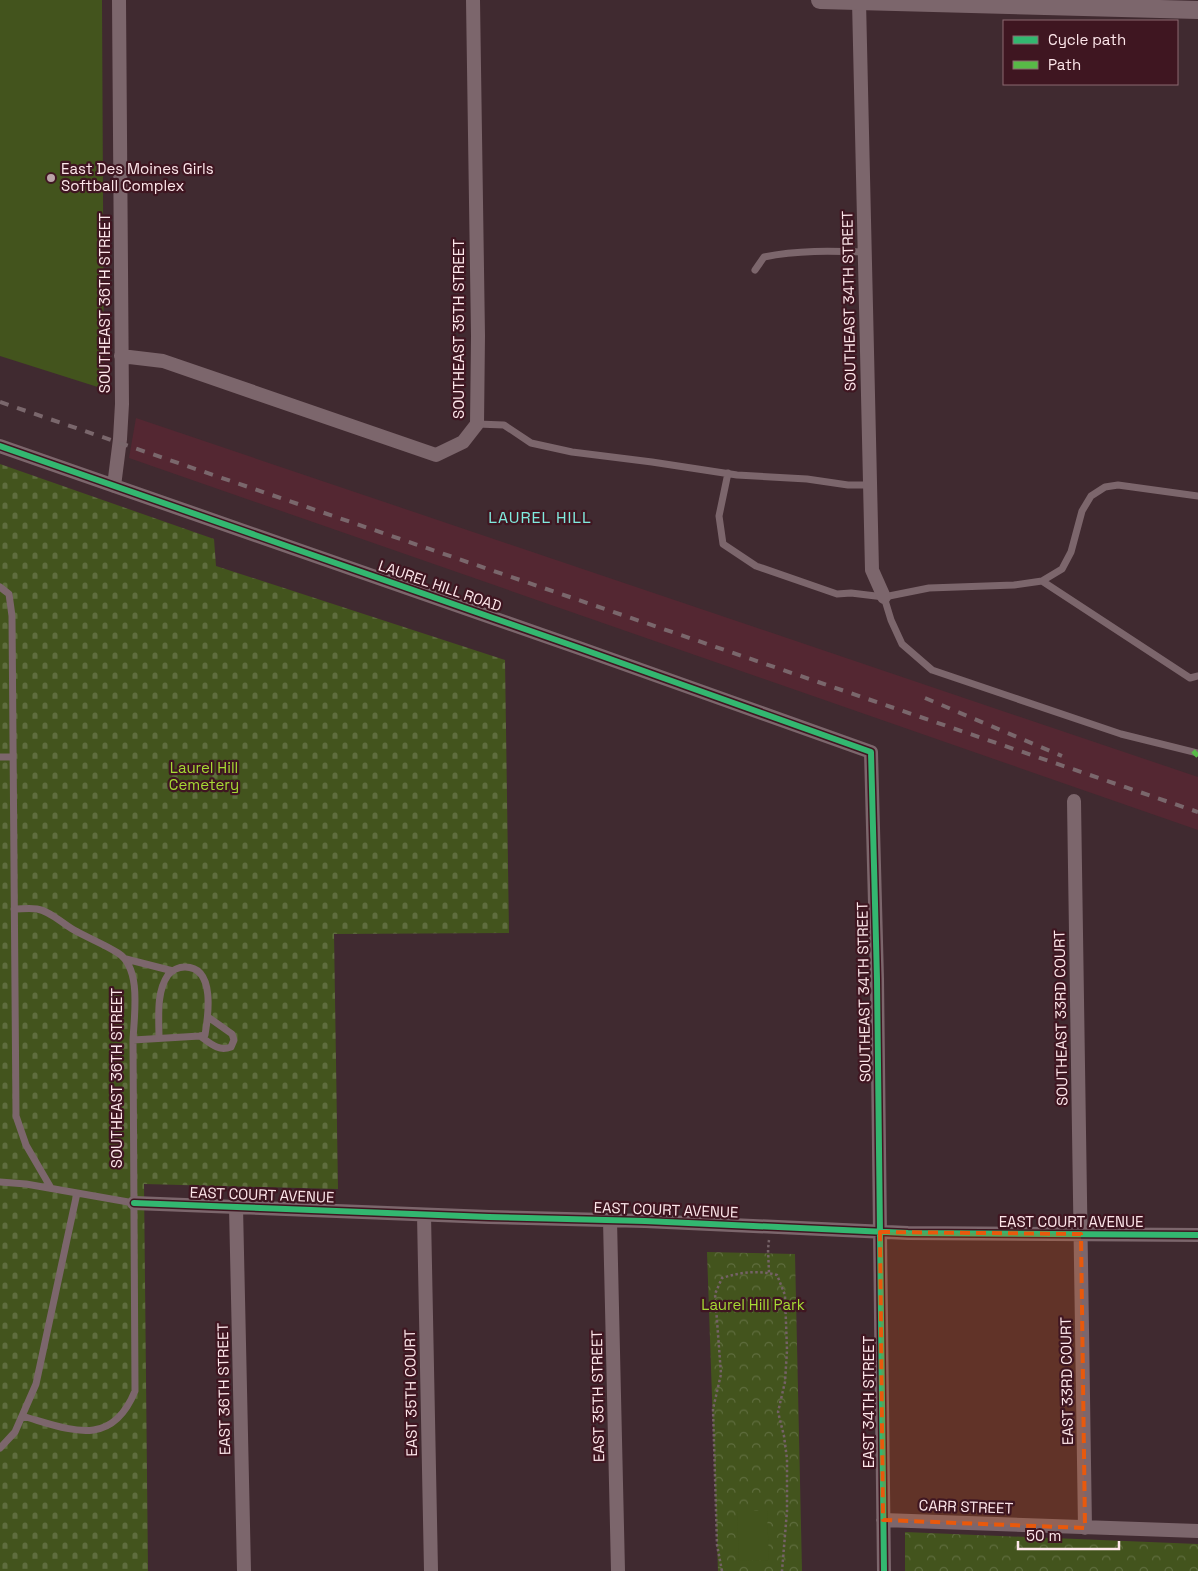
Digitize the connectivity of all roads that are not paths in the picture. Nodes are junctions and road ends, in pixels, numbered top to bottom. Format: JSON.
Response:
{"nodes":[{"id":1,"x":119,"y":0,"type":"edge"},
{"id":2,"x":472,"y":0,"type":"edge"},
{"id":3,"x":820,"y":0,"type":"edge"},
{"id":4,"x":859,"y":1,"type":"edge"},
{"id":5,"x":1198,"y":10,"type":"edge"},
{"id":6,"x":864,"y":252,"type":"junction"},
{"id":7,"x":755,"y":270,"type":"dead end"},
{"id":8,"x":121,"y":356,"type":"junction"},
{"id":9,"x":477,"y":424,"type":"junction"},
{"id":10,"x":0,"y":446,"type":"edge"},
{"id":11,"x":728,"y":473,"type":"junction"},
{"id":12,"x":870,"y":485,"type":"junction"},
{"id":13,"x":114,"y":486,"type":"junction"},
{"id":14,"x":1198,"y":496,"type":"edge"},
{"id":15,"x":1042,"y":581,"type":"junction"},
{"id":16,"x":0,"y":587,"type":"edge"},
{"id":17,"x":884,"y":597,"type":"junction"},
{"id":18,"x":1198,"y":676,"type":"edge"},
{"id":19,"x":871,"y":752,"type":"joint"},
{"id":20,"x":1198,"y":753,"type":"edge"},
{"id":21,"x":0,"y":757,"type":"edge"},
{"id":22,"x":12,"y":757,"type":"junction"},
{"id":23,"x":1074,"y":801,"type":"dead end"},
{"id":24,"x":14,"y":908,"type":"junction"},
{"id":25,"x":126,"y":959,"type":"junction"},
{"id":26,"x":173,"y":971,"type":"junction"},
{"id":27,"x":208,"y":1016,"type":"junction"},
{"id":28,"x":200,"y":1036,"type":"junction"},
{"id":29,"x":159,"y":1038,"type":"junction"},
{"id":30,"x":133,"y":1040,"type":"junction"},
{"id":31,"x":0,"y":1182,"type":"edge"},
{"id":32,"x":51,"y":1188,"type":"junction"},
{"id":33,"x":77,"y":1193,"type":"junction"},
{"id":34,"x":134,"y":1203,"type":"junction"},
{"id":35,"x":236,"y":1207,"type":"junction"},
{"id":36,"x":424,"y":1215,"type":"junction"},
{"id":37,"x":610,"y":1220,"type":"junction"},
{"id":38,"x":880,"y":1232,"type":"junction"},
{"id":39,"x":1081,"y":1234,"type":"junction"},
{"id":40,"x":1198,"y":1234,"type":"edge"},
{"id":41,"x":22,"y":1416,"type":"junction"},
{"id":42,"x":0,"y":1448,"type":"edge"},
{"id":43,"x":883,"y":1520,"type":"junction"},
{"id":44,"x":1085,"y":1528,"type":"junction"},
{"id":45,"x":1198,"y":1532,"type":"edge"},
{"id":46,"x":244,"y":1571,"type":"edge"},
{"id":47,"x":431,"y":1571,"type":"edge"},
{"id":48,"x":618,"y":1571,"type":"edge"},
{"id":49,"x":884,"y":1571,"type":"edge"}],
"edges":[{"from":1,"to":8,"type":"street","name":"SOUTHEAST 36TH STREET"},
{"from":2,"to":9,"type":"street","name":"SOUTHEAST 35TH STREET"},
{"from":3,"to":4,"type":"street"},
{"from":4,"to":5,"type":"street"},
{"from":4,"to":6,"type":"street","name":"SOUTHEAST 34TH STREET"},
{"from":6,"to":7,"type":"lane"},
{"from":6,"to":12,"type":"street","name":"SOUTHEAST 34TH STREET"},
{"from":8,"to":9,"type":"street","name":"SOUTHEAST 35TH STREET"},
{"from":8,"to":13,"type":"street","name":"SOUTHEAST 36TH STREET"},
{"from":9,"to":11,"type":"lane"},
{"from":10,"to":13,"type":"street","name":"LAUREL HILL ROAD"},
{"from":11,"to":12,"type":"lane"},
{"from":11,"to":17,"type":"lane"},
{"from":12,"to":17,"type":"street","name":"SOUTHEAST 34TH STREET"},
{"from":13,"to":19,"type":"street","name":"LAUREL HILL ROAD"},
{"from":14,"to":15,"type":"lane"},
{"from":15,"to":17,"type":"lane"},
{"from":15,"to":18,"type":"lane"},
{"from":16,"to":22,"type":"lane"},
{"from":17,"to":20,"type":"lane"},
{"from":19,"to":38,"type":"street","name":"SOUTHEAST 34TH STREET"},
{"from":21,"to":22,"type":"lane"},
{"from":22,"to":24,"type":"lane"},
{"from":23,"to":39,"type":"street","name":"SOUTHEAST 33RD COURT"},
{"from":24,"to":25,"type":"lane"},
{"from":24,"to":32,"type":"lane"},
{"from":25,"to":26,"type":"lane"},
{"from":25,"to":30,"type":"lane","name":"SOUTHEAST 36TH STREET"},
{"from":26,"to":27,"type":"lane"},
{"from":26,"to":29,"type":"lane"},
{"from":27,"to":28,"type":"lane"},
{"from":27,"to":28,"type":"lane"},
{"from":28,"to":29,"type":"lane"},
{"from":29,"to":30,"type":"lane"},
{"from":30,"to":34,"type":"lane","name":"SOUTHEAST 36TH STREET"},
{"from":31,"to":32,"type":"lane"},
{"from":32,"to":33,"type":"lane"},
{"from":33,"to":34,"type":"lane"},
{"from":33,"to":41,"type":"lane"},
{"from":34,"to":35,"type":"street","name":"EAST COURT AVENUE"},
{"from":34,"to":41,"type":"lane","name":"SOUTHEAST 36TH STREET"},
{"from":35,"to":36,"type":"street","name":"EAST COURT AVENUE"},
{"from":35,"to":46,"type":"street","name":"EAST 36TH STREET"},
{"from":36,"to":37,"type":"street","name":"EAST COURT AVENUE"},
{"from":36,"to":47,"type":"street","name":"EAST 35TH COURT"},
{"from":37,"to":38,"type":"street","name":"EAST COURT AVENUE"},
{"from":37,"to":48,"type":"street","name":"EAST 35TH STREET"},
{"from":38,"to":39,"type":"street","name":"EAST COURT AVENUE"},
{"from":38,"to":43,"type":"street","name":"EAST 34TH STREET"},
{"from":39,"to":40,"type":"street","name":"EAST COURT AVENUE"},
{"from":39,"to":44,"type":"street","name":"EAST 33RD COURT"},
{"from":41,"to":42,"type":"lane"},
{"from":43,"to":44,"type":"street","name":"CARR STREET"},
{"from":43,"to":49,"type":"street","name":"EAST 34TH STREET"},
{"from":44,"to":45,"type":"street","name":"CARR STREET"}]}
